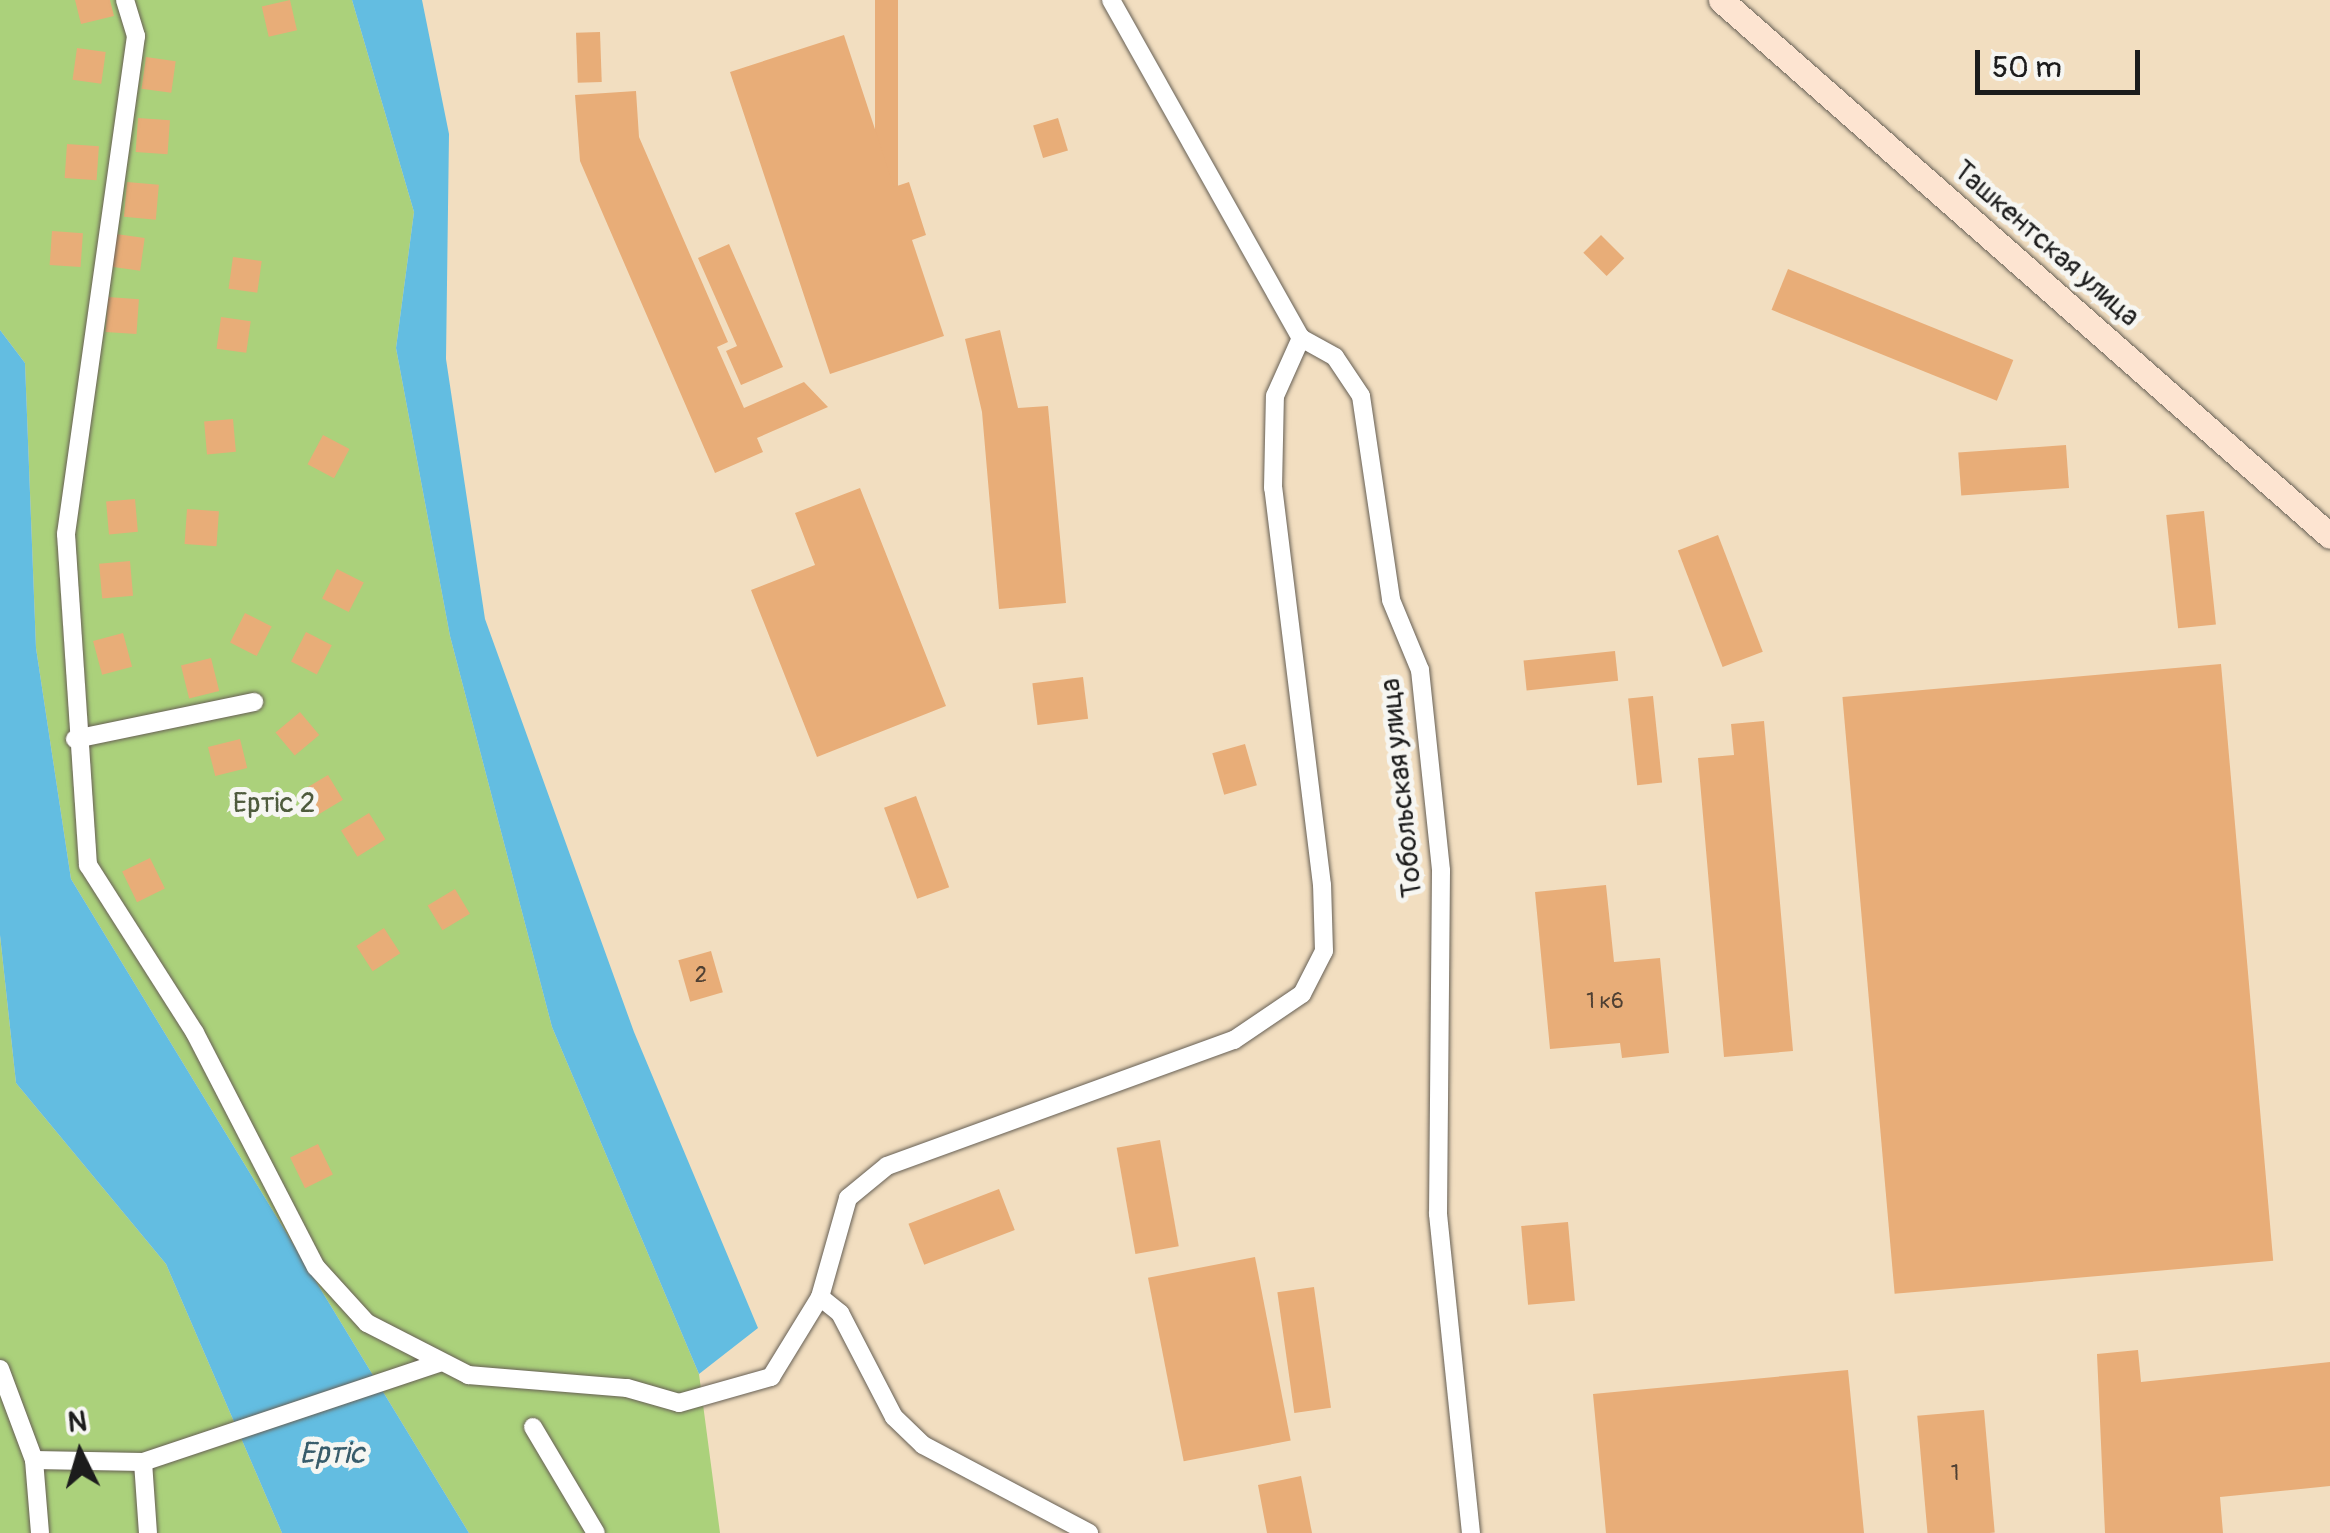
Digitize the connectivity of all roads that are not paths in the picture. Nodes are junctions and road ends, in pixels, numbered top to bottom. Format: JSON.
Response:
{"nodes":[{"id":1,"x":125,"y":0,"type":"edge"},
{"id":2,"x":1111,"y":0,"type":"edge"},
{"id":3,"x":1721,"y":0,"type":"edge"},
{"id":4,"x":1301,"y":338,"type":"junction"},
{"id":5,"x":2330,"y":536,"type":"edge"},
{"id":6,"x":254,"y":702,"type":"dead end"},
{"id":7,"x":75,"y":739,"type":"junction"},
{"id":8,"x":820,"y":1296,"type":"junction"},
{"id":9,"x":439,"y":1363,"type":"junction"},
{"id":10,"x":0,"y":1368,"type":"edge"},
{"id":11,"x":533,"y":1427,"type":"dead end"},
{"id":12,"x":34,"y":1460,"type":"junction"},
{"id":13,"x":143,"y":1462,"type":"junction"},
{"id":14,"x":40,"y":1533,"type":"edge"},
{"id":15,"x":148,"y":1533,"type":"edge"},
{"id":16,"x":596,"y":1533,"type":"edge"},
{"id":17,"x":1089,"y":1533,"type":"edge"},
{"id":18,"x":1472,"y":1533,"type":"edge"}],
"edges":[{"from":1,"to":7,"type":"street"},
{"from":2,"to":4,"type":"street","name":"Тобольская улица"},
{"from":3,"to":5,"type":"main road","name":"Ташкентская улица"},
{"from":4,"to":8,"type":"street"},
{"from":4,"to":18,"type":"street","name":"Тобольская улица"},
{"from":6,"to":7,"type":"street"},
{"from":7,"to":9,"type":"street"},
{"from":8,"to":9,"type":"street"},
{"from":8,"to":17,"type":"street"},
{"from":9,"to":13,"type":"street"},
{"from":10,"to":12,"type":"street"},
{"from":11,"to":16,"type":"street"},
{"from":12,"to":13,"type":"street"},
{"from":12,"to":14,"type":"street"},
{"from":13,"to":15,"type":"street"}]}
